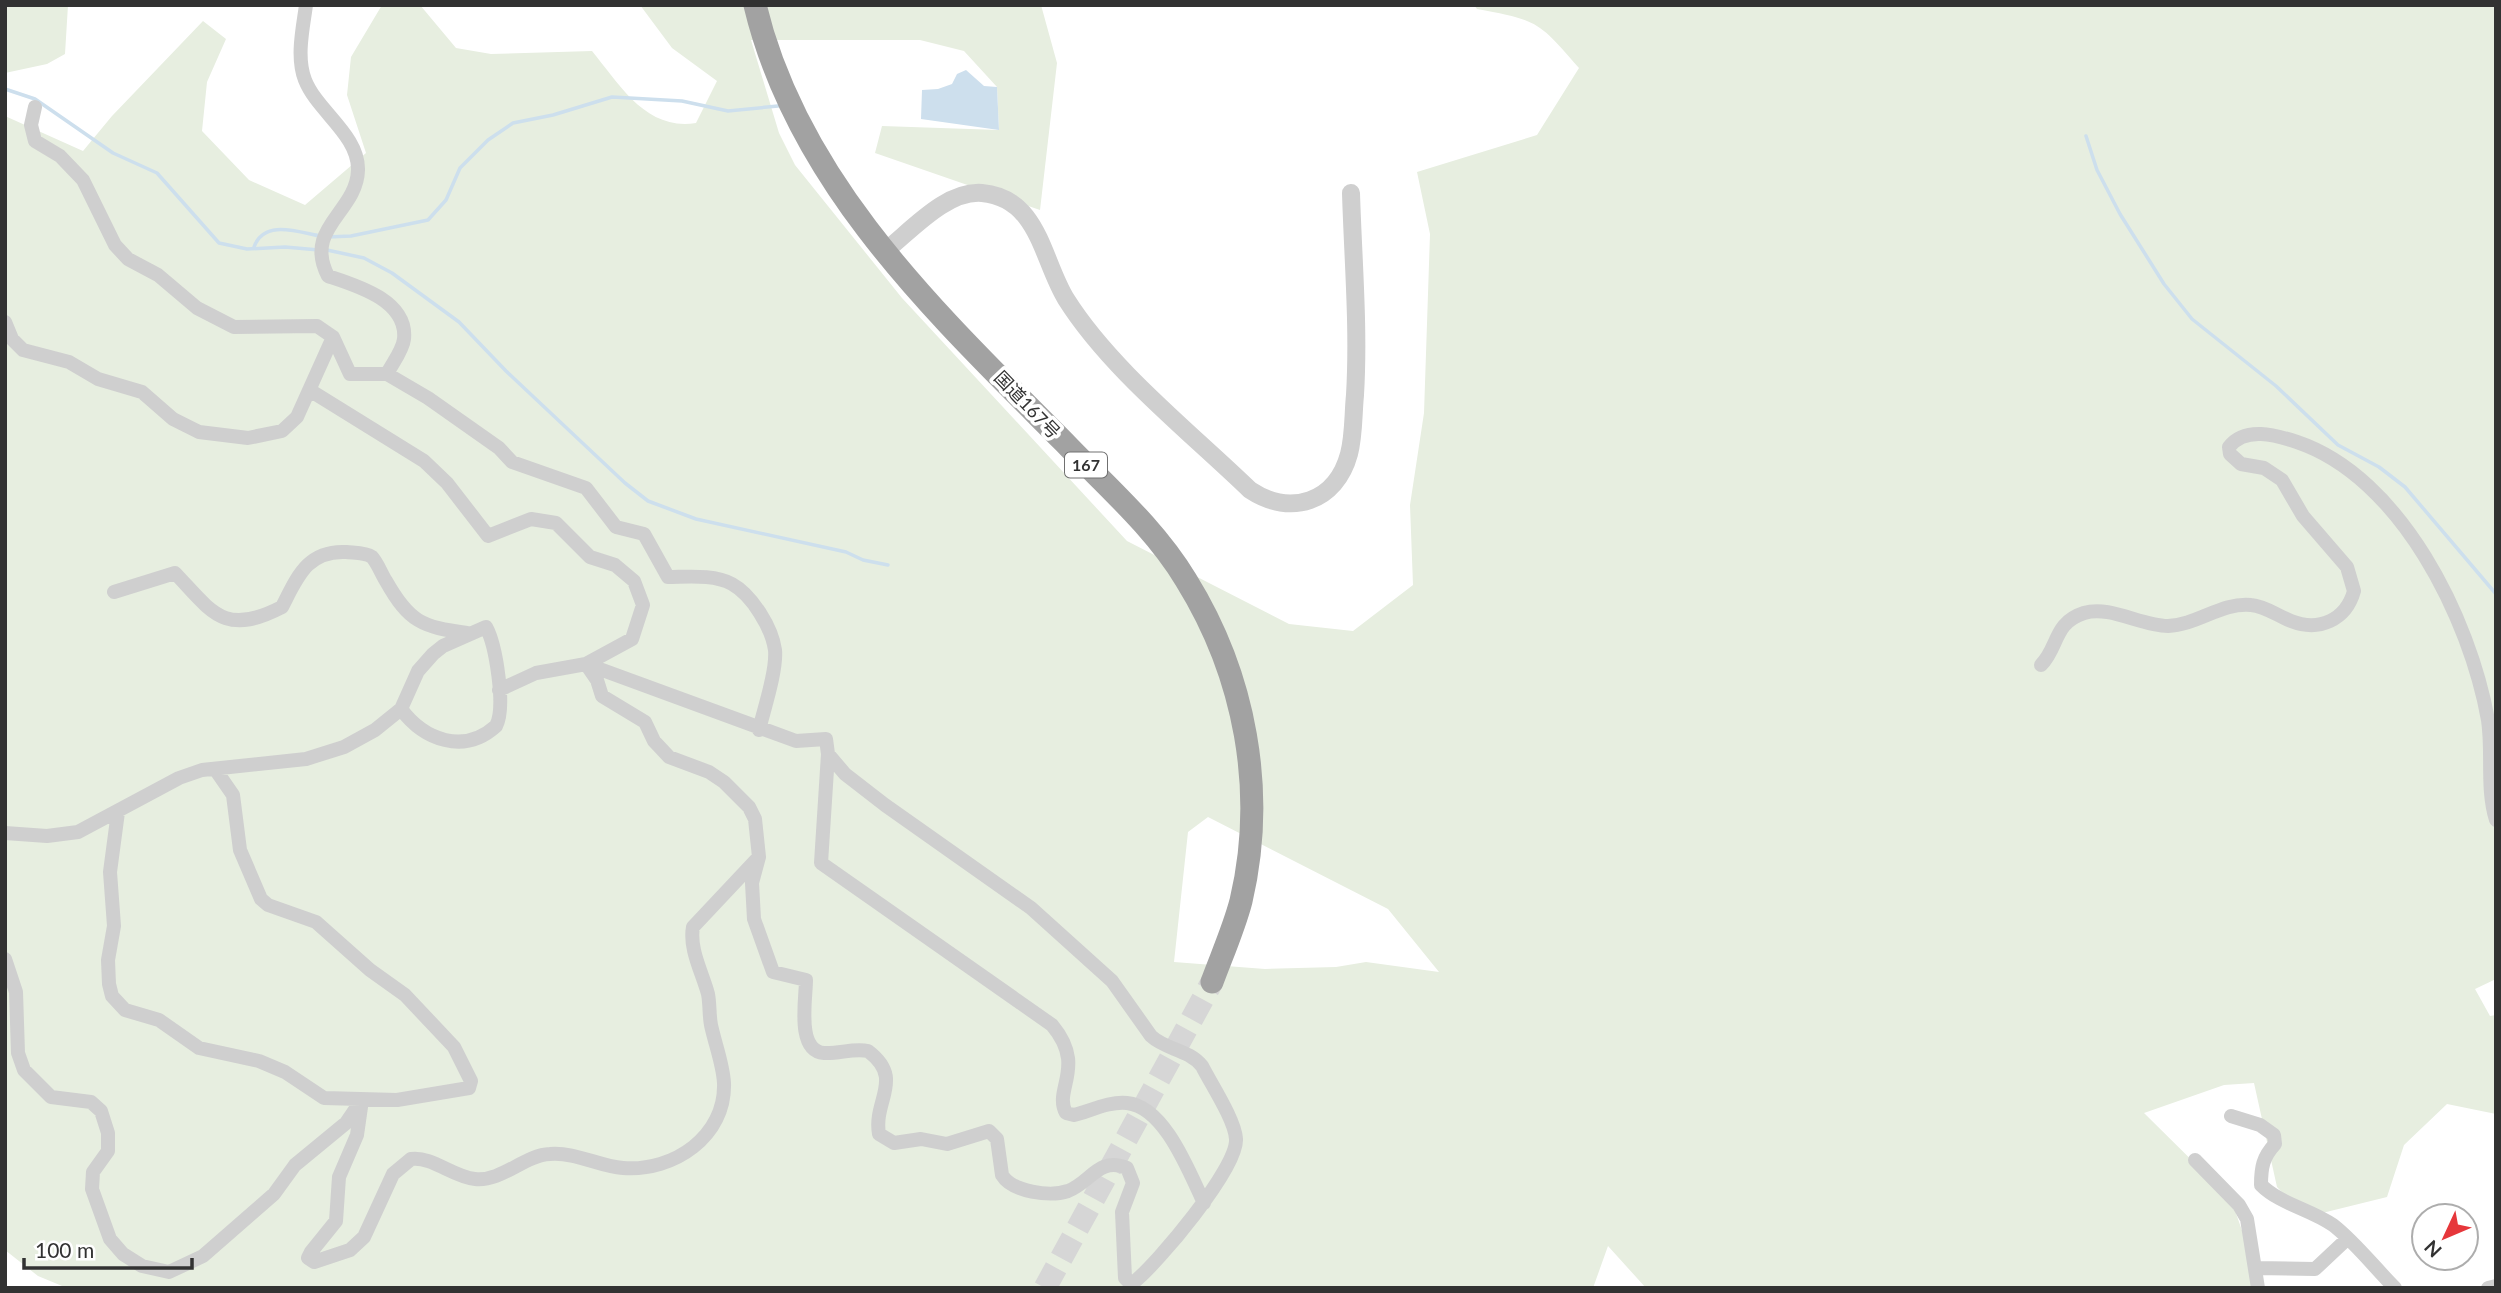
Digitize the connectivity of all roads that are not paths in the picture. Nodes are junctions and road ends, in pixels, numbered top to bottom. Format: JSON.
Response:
{"nodes":[{"id":1,"x":306,"y":5,"type":"edge"},
{"id":2,"x":755,"y":5,"type":"edge"},
{"id":3,"x":35,"y":107,"type":"dead end"},
{"id":4,"x":1350,"y":193,"type":"dead end"},
{"id":5,"x":884,"y":251,"type":"junction"},
{"id":6,"x":5,"y":322,"type":"edge"},
{"id":7,"x":333,"y":337,"type":"junction"},
{"id":8,"x":387,"y":374,"type":"junction"},
{"id":9,"x":311,"y":391,"type":"junction"},
{"id":10,"x":114,"y":592,"type":"dead end"},
{"id":11,"x":467,"y":634,"type":"junction"},
{"id":12,"x":586,"y":664,"type":"junction"},
{"id":13,"x":2041,"y":665,"type":"dead end"},
{"id":14,"x":499,"y":690,"type":"junction"},
{"id":15,"x":401,"y":709,"type":"junction"},
{"id":16,"x":759,"y":730,"type":"junction"},
{"id":17,"x":828,"y":754,"type":"junction"},
{"id":18,"x":215,"y":769,"type":"junction"},
{"id":19,"x":118,"y":812,"type":"junction"},
{"id":20,"x":2496,"y":820,"type":"edge"},
{"id":21,"x":5,"y":833,"type":"edge"},
{"id":22,"x":759,"y":857,"type":"junction"},
{"id":23,"x":5,"y":959,"type":"edge"},
{"id":24,"x":1212,"y":982,"type":"tunnel mouth"},
{"id":25,"x":362,"y":1100,"type":"junction"},
{"id":26,"x":2231,"y":1116,"type":"dead end"},
{"id":27,"x":2195,"y":1160,"type":"dead end"},
{"id":28,"x":1203,"y":1203,"type":"junction"},
{"id":29,"x":2347,"y":1239,"type":"junction"},
{"id":30,"x":2255,"y":1268,"type":"junction"},
{"id":31,"x":2496,"y":1286,"type":"edge"},
{"id":32,"x":2258,"y":1288,"type":"edge"},
{"id":33,"x":2395,"y":1288,"type":"edge"},
{"id":34,"x":2488,"y":1288,"type":"edge"}],
"edges":[{"from":1,"to":8,"type":"street"},
{"from":2,"to":5,"type":"highway","name":"国道167号","number":"167"},
{"from":3,"to":7,"type":"street"},
{"from":4,"to":5,"type":"street"},
{"from":5,"to":24,"type":"highway","name":"国道167号","number":"167"},
{"from":6,"to":9,"type":"street"},
{"from":7,"to":8,"type":"street"},
{"from":7,"to":9,"type":"street"},
{"from":8,"to":16,"type":"street"},
{"from":9,"to":12,"type":"street"},
{"from":10,"to":11,"type":"street"},
{"from":11,"to":14,"type":"street"},
{"from":11,"to":15,"type":"street"},
{"from":12,"to":14,"type":"street"},
{"from":12,"to":16,"type":"street"},
{"from":12,"to":22,"type":"street"},
{"from":13,"to":20,"type":"street"},
{"from":14,"to":15,"type":"street"},
{"from":15,"to":18,"type":"street"},
{"from":16,"to":17,"type":"street"},
{"from":17,"to":28,"type":"street"},
{"from":17,"to":28,"type":"street"},
{"from":18,"to":19,"type":"street"},
{"from":18,"to":25,"type":"street"},
{"from":19,"to":21,"type":"street"},
{"from":19,"to":25,"type":"street"},
{"from":22,"to":25,"type":"street"},
{"from":22,"to":28,"type":"street"},
{"from":23,"to":25,"type":"street"},
{"from":26,"to":29,"type":"street"},
{"from":27,"to":30,"type":"street"},
{"from":29,"to":30,"type":"street"},
{"from":29,"to":33,"type":"street"},
{"from":30,"to":32,"type":"street"},
{"from":31,"to":34,"type":"street"}]}
